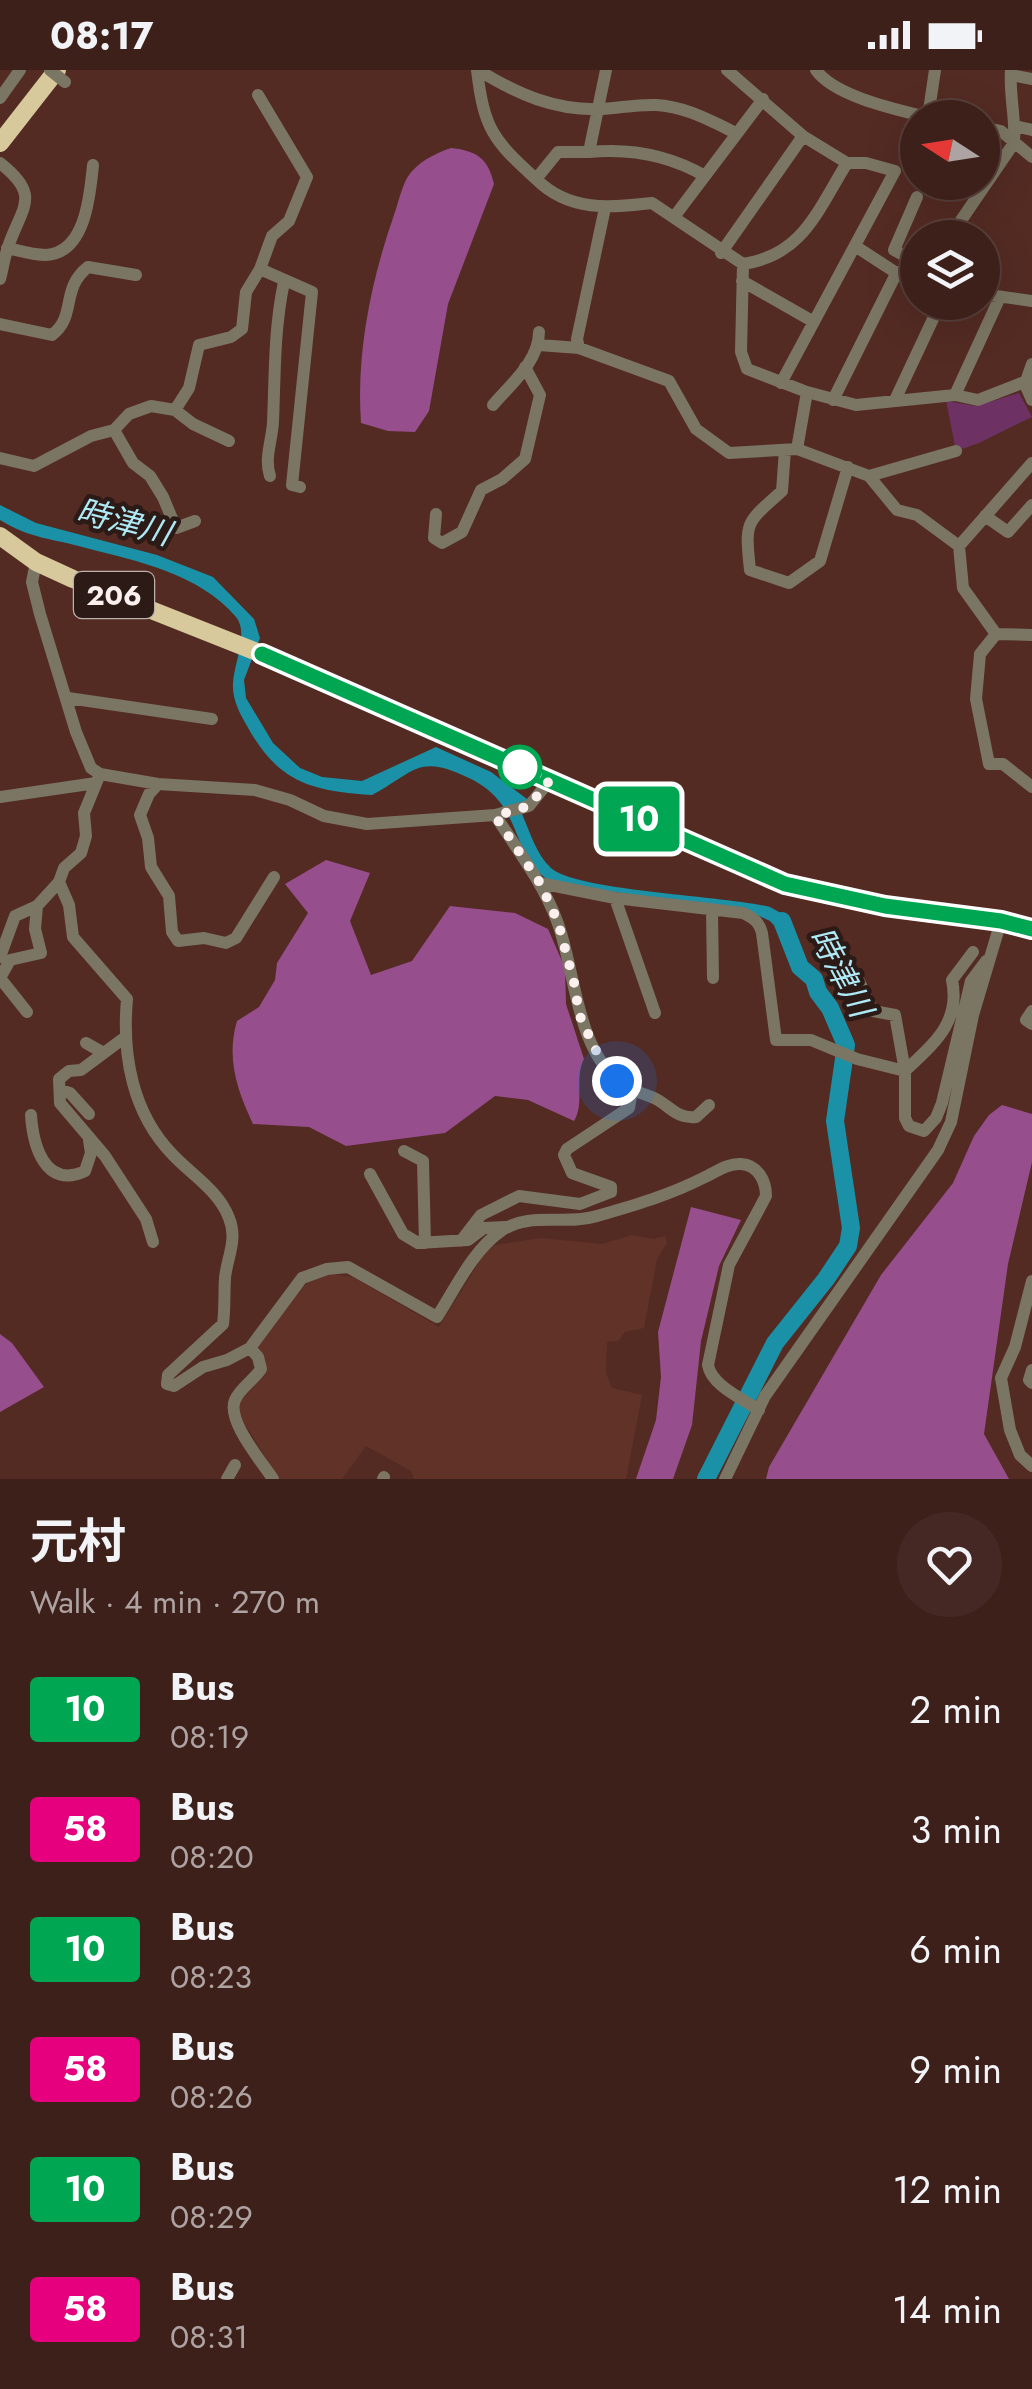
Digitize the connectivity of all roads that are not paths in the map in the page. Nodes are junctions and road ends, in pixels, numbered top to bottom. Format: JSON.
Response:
{"nodes":[{"id":1,"x":20,"y":70,"type":"edge"},
{"id":2,"x":478,"y":70,"type":"edge"},
{"id":3,"x":606,"y":70,"type":"edge"},
{"id":4,"x":727,"y":70,"type":"edge"},
{"id":5,"x":816,"y":70,"type":"edge"},
{"id":6,"x":935,"y":70,"type":"edge"},
{"id":7,"x":1011,"y":72,"type":"edge"},
{"id":8,"x":54,"y":73,"type":"edge"},
{"id":9,"x":1032,"y":79,"type":"edge"},
{"id":10,"x":258,"y":95,"type":"dead end"},
{"id":11,"x":0,"y":98,"type":"edge"},
{"id":12,"x":763,"y":99,"type":"junction"},
{"id":13,"x":932,"y":100,"type":"edge"},
{"id":14,"x":596,"y":109,"type":"junction"},
{"id":15,"x":900,"y":109,"type":"edge"},
{"id":16,"x":1015,"y":126,"type":"junction"},
{"id":17,"x":1000,"y":130,"type":"edge"},
{"id":18,"x":1032,"y":130,"type":"edge"},
{"id":19,"x":0,"y":132,"type":"edge"},
{"id":20,"x":736,"y":133,"type":"junction"},
{"id":21,"x":803,"y":136,"type":"junction"},
{"id":22,"x":0,"y":143,"type":"edge"},
{"id":23,"x":1014,"y":143,"type":"junction"},
{"id":24,"x":589,"y":152,"type":"junction"},
{"id":25,"x":1032,"y":157,"type":"edge"},
{"id":26,"x":847,"y":163,"type":"junction"},
{"id":27,"x":94,"y":165,"type":"dead end"},
{"id":28,"x":4,"y":166,"type":"edge"},
{"id":29,"x":704,"y":176,"type":"junction"},
{"id":30,"x":536,"y":179,"type":"junction"},
{"id":31,"x":604,"y":208,"type":"junction"},
{"id":32,"x":674,"y":217,"type":"junction"},
{"id":33,"x":961,"y":220,"type":"edge"},
{"id":34,"x":855,"y":246,"type":"junction"},
{"id":35,"x":8,"y":248,"type":"junction"},
{"id":36,"x":721,"y":252,"type":"junction"},
{"id":37,"x":742,"y":264,"type":"junction"},
{"id":38,"x":260,"y":269,"type":"junction"},
{"id":39,"x":897,"y":272,"type":"junction"},
{"id":40,"x":900,"y":274,"type":"edge"},
{"id":41,"x":136,"y":275,"type":"dead end"},
{"id":42,"x":0,"y":279,"type":"edge"},
{"id":43,"x":742,"y":281,"type":"junction"},
{"id":44,"x":284,"y":282,"type":"junction"},
{"id":45,"x":1000,"y":297,"type":"edge"},
{"id":46,"x":1032,"y":301,"type":"edge"},
{"id":47,"x":933,"y":320,"type":"edge"},
{"id":48,"x":989,"y":320,"type":"edge"},
{"id":49,"x":814,"y":322,"type":"junction"},
{"id":50,"x":0,"y":324,"type":"edge"},
{"id":51,"x":579,"y":348,"type":"junction"},
{"id":52,"x":1032,"y":364,"type":"edge"},
{"id":53,"x":525,"y":368,"type":"junction"},
{"id":54,"x":1028,"y":382,"type":"edge"},
{"id":55,"x":781,"y":383,"type":"junction"},
{"id":56,"x":807,"y":392,"type":"junction"},
{"id":57,"x":955,"y":395,"type":"junction"},
{"id":58,"x":834,"y":400,"type":"junction"},
{"id":59,"x":895,"y":400,"type":"junction"},
{"id":60,"x":1032,"y":400,"type":"edge"},
{"id":61,"x":493,"y":404,"type":"dead end"},
{"id":62,"x":175,"y":410,"type":"junction"},
{"id":63,"x":114,"y":430,"type":"junction"},
{"id":64,"x":229,"y":441,"type":"dead end"},
{"id":65,"x":791,"y":449,"type":"junction"},
{"id":66,"x":956,"y":451,"type":"dead end"},
{"id":67,"x":0,"y":458,"type":"edge"},
{"id":68,"x":1032,"y":463,"type":"edge"},
{"id":69,"x":848,"y":467,"type":"junction"},
{"id":70,"x":270,"y":476,"type":"dead end"},
{"id":71,"x":869,"y":476,"type":"junction"},
{"id":72,"x":300,"y":487,"type":"dead end"},
{"id":73,"x":1032,"y":505,"type":"edge"},
{"id":74,"x":436,"y":514,"type":"dead end"},
{"id":75,"x":986,"y":516,"type":"junction"},
{"id":76,"x":195,"y":521,"type":"dead end"},
{"id":77,"x":0,"y":536,"type":"edge"},
{"id":78,"x":960,"y":546,"type":"junction"},
{"id":79,"x":36,"y":562,"type":"junction"},
{"id":80,"x":996,"y":634,"type":"junction"},
{"id":81,"x":1032,"y":635,"type":"edge"},
{"id":82,"x":68,"y":698,"type":"junction"},
{"id":83,"x":212,"y":720,"type":"dead end"},
{"id":84,"x":98,"y":778,"type":"junction"},
{"id":85,"x":550,"y":780,"type":"junction"},
{"id":86,"x":158,"y":784,"type":"junction"},
{"id":87,"x":1032,"y":787,"type":"edge"},
{"id":88,"x":0,"y":798,"type":"edge"},
{"id":89,"x":495,"y":816,"type":"junction"},
{"id":90,"x":274,"y":877,"type":"dead end"},
{"id":91,"x":60,"y":882,"type":"junction"},
{"id":92,"x":540,"y":883,"type":"junction"},
{"id":93,"x":615,"y":898,"type":"junction"},
{"id":94,"x":37,"y":906,"type":"junction"},
{"id":95,"x":712,"y":910,"type":"junction"},
{"id":96,"x":1001,"y":921,"type":"junction"},
{"id":97,"x":1032,"y":929,"type":"edge"},
{"id":98,"x":973,"y":952,"type":"dead end"},
{"id":99,"x":990,"y":955,"type":"junction"},
{"id":100,"x":0,"y":956,"type":"edge"},
{"id":101,"x":837,"y":958,"type":"dead end"},
{"id":102,"x":0,"y":978,"type":"edge"},
{"id":103,"x":713,"y":978,"type":"dead end"},
{"id":104,"x":1032,"y":1011,"type":"edge"},
{"id":105,"x":27,"y":1012,"type":"dead end"},
{"id":106,"x":654,"y":1014,"type":"dead end"},
{"id":107,"x":1032,"y":1024,"type":"edge"},
{"id":108,"x":124,"y":1038,"type":"junction"},
{"id":109,"x":86,"y":1043,"type":"dead end"},
{"id":110,"x":102,"y":1052,"type":"junction"},
{"id":111,"x":904,"y":1072,"type":"junction"},
{"id":112,"x":60,"y":1090,"type":"junction"},
{"id":113,"x":632,"y":1091,"type":"junction"},
{"id":114,"x":708,"y":1106,"type":"dead end"},
{"id":115,"x":90,"y":1114,"type":"dead end"},
{"id":116,"x":31,"y":1115,"type":"dead end"},
{"id":117,"x":89,"y":1138,"type":"junction"},
{"id":118,"x":404,"y":1152,"type":"dead end"},
{"id":119,"x":370,"y":1174,"type":"dead end"},
{"id":120,"x":412,"y":1193,"type":"dead end"},
{"id":121,"x":424,"y":1221,"type":"junction"},
{"id":122,"x":507,"y":1228,"type":"junction"},
{"id":123,"x":461,"y":1240,"type":"junction"},
{"id":124,"x":153,"y":1242,"type":"dead end"},
{"id":125,"x":425,"y":1243,"type":"junction"},
{"id":126,"x":1032,"y":1281,"type":"edge"},
{"id":127,"x":250,"y":1348,"type":"junction"},
{"id":128,"x":1032,"y":1370,"type":"edge"},
{"id":129,"x":1032,"y":1383,"type":"edge"},
{"id":130,"x":759,"y":1410,"type":"junction"},
{"id":131,"x":235,"y":1465,"type":"dead end"},
{"id":132,"x":1032,"y":1466,"type":"edge"},
{"id":133,"x":227,"y":1479,"type":"edge"},
{"id":134,"x":273,"y":1479,"type":"edge"},
{"id":135,"x":725,"y":1479,"type":"edge"}],
"edges":[{"from":1,"to":11,"type":"street"},
{"from":2,"to":14,"type":"street"},
{"from":2,"to":30,"type":"street"},
{"from":3,"to":14,"type":"street"},
{"from":4,"to":12,"type":"street"},
{"from":5,"to":15,"type":"street"},
{"from":6,"to":13,"type":"street"},
{"from":7,"to":9,"type":"street"},
{"from":7,"to":16,"type":"street"},
{"from":8,"to":19,"type":"highway"},
{"from":8,"to":22,"type":"highway"},
{"from":10,"to":38,"type":"street"},
{"from":12,"to":20,"type":"street"},
{"from":12,"to":21,"type":"street"},
{"from":14,"to":20,"type":"street"},
{"from":14,"to":24,"type":"street"},
{"from":16,"to":18,"type":"street"},
{"from":16,"to":23,"type":"street"},
{"from":17,"to":23,"type":"street"},
{"from":20,"to":29,"type":"street"},
{"from":21,"to":26,"type":"street"},
{"from":21,"to":36,"type":"street"},
{"from":23,"to":25,"type":"street"},
{"from":23,"to":33,"type":"street"},
{"from":24,"to":29,"type":"street"},
{"from":24,"to":30,"type":"street"},
{"from":26,"to":34,"type":"street"},
{"from":26,"to":37,"type":"street"},
{"from":27,"to":35,"type":"street"},
{"from":28,"to":35,"type":"street"},
{"from":29,"to":32,"type":"street"},
{"from":30,"to":31,"type":"street"},
{"from":31,"to":32,"type":"street"},
{"from":31,"to":51,"type":"street"},
{"from":32,"to":36,"type":"street"},
{"from":34,"to":39,"type":"street"},
{"from":34,"to":49,"type":"street"},
{"from":35,"to":42,"type":"street"},
{"from":36,"to":37,"type":"street"},
{"from":37,"to":43,"type":"street"},
{"from":38,"to":44,"type":"street"},
{"from":38,"to":62,"type":"street"},
{"from":39,"to":40,"type":"street"},
{"from":39,"to":58,"type":"street"},
{"from":41,"to":50,"type":"street"},
{"from":43,"to":49,"type":"street"},
{"from":43,"to":55,"type":"street"},
{"from":44,"to":70,"type":"street"},
{"from":44,"to":72,"type":"street"},
{"from":45,"to":46,"type":"street"},
{"from":47,"to":59,"type":"street"},
{"from":48,"to":57,"type":"street"},
{"from":49,"to":55,"type":"street"},
{"from":51,"to":53,"type":"street"},
{"from":51,"to":65,"type":"street"},
{"from":52,"to":54,"type":"street"},
{"from":53,"to":61,"type":"street"},
{"from":53,"to":74,"type":"street"},
{"from":54,"to":57,"type":"street"},
{"from":54,"to":60,"type":"street"},
{"from":55,"to":56,"type":"street"},
{"from":56,"to":58,"type":"street"},
{"from":56,"to":65,"type":"street"},
{"from":57,"to":59,"type":"street"},
{"from":58,"to":59,"type":"street"},
{"from":62,"to":63,"type":"street"},
{"from":62,"to":64,"type":"street"},
{"from":63,"to":67,"type":"street"},
{"from":63,"to":76,"type":"street"},
{"from":65,"to":69,"type":"street"},
{"from":65,"to":69,"type":"street"},
{"from":66,"to":71,"type":"street"},
{"from":68,"to":75,"type":"street"},
{"from":69,"to":71,"type":"street"},
{"from":71,"to":78,"type":"street"},
{"from":73,"to":75,"type":"street"},
{"from":75,"to":78,"type":"street"},
{"from":77,"to":79,"type":"highway","number":"206"},
{"from":78,"to":80,"type":"street"},
{"from":79,"to":82,"type":"street"},
{"from":79,"to":85,"type":"highway","number":"206"},
{"from":80,"to":81,"type":"street"},
{"from":80,"to":87,"type":"street"},
{"from":82,"to":83,"type":"street"},
{"from":82,"to":84,"type":"street"},
{"from":84,"to":86,"type":"street"},
{"from":84,"to":88,"type":"street"},
{"from":84,"to":91,"type":"street"},
{"from":85,"to":89,"type":"street"},
{"from":85,"to":96,"type":"highway","number":"206"},
{"from":86,"to":89,"type":"street"},
{"from":86,"to":90,"type":"street"},
{"from":89,"to":92,"type":"street"},
{"from":91,"to":94,"type":"street"},
{"from":91,"to":108,"type":"street"},
{"from":92,"to":93,"type":"street"},
{"from":92,"to":113,"type":"street"},
{"from":93,"to":95,"type":"street"},
{"from":93,"to":106,"type":"street"},
{"from":94,"to":100,"type":"street"},
{"from":94,"to":102,"type":"street"},
{"from":95,"to":103,"type":"street"},
{"from":95,"to":111,"type":"street"},
{"from":96,"to":97,"type":"highway","number":"206"},
{"from":96,"to":99,"type":"street"},
{"from":98,"to":111,"type":"street"},
{"from":99,"to":111,"type":"street"},
{"from":99,"to":130,"type":"street"},
{"from":101,"to":111,"type":"street"},
{"from":102,"to":105,"type":"street"},
{"from":104,"to":107,"type":"street"},
{"from":108,"to":110,"type":"street"},
{"from":108,"to":127,"type":"street"},
{"from":109,"to":110,"type":"street"},
{"from":110,"to":112,"type":"street"},
{"from":112,"to":115,"type":"street"},
{"from":112,"to":117,"type":"street"},
{"from":113,"to":114,"type":"street"},
{"from":113,"to":123,"type":"street"},
{"from":116,"to":117,"type":"street"},
{"from":117,"to":124,"type":"street"},
{"from":118,"to":121,"type":"street"},
{"from":119,"to":125,"type":"street"},
{"from":120,"to":121,"type":"street"},
{"from":121,"to":125,"type":"street"},
{"from":122,"to":123,"type":"street"},
{"from":122,"to":127,"type":"street"},
{"from":122,"to":130,"type":"street"},
{"from":123,"to":125,"type":"street"},
{"from":126,"to":132,"type":"street"},
{"from":127,"to":134,"type":"street"},
{"from":128,"to":129,"type":"street"},
{"from":130,"to":135,"type":"street"},
{"from":131,"to":133,"type":"street"}]}
